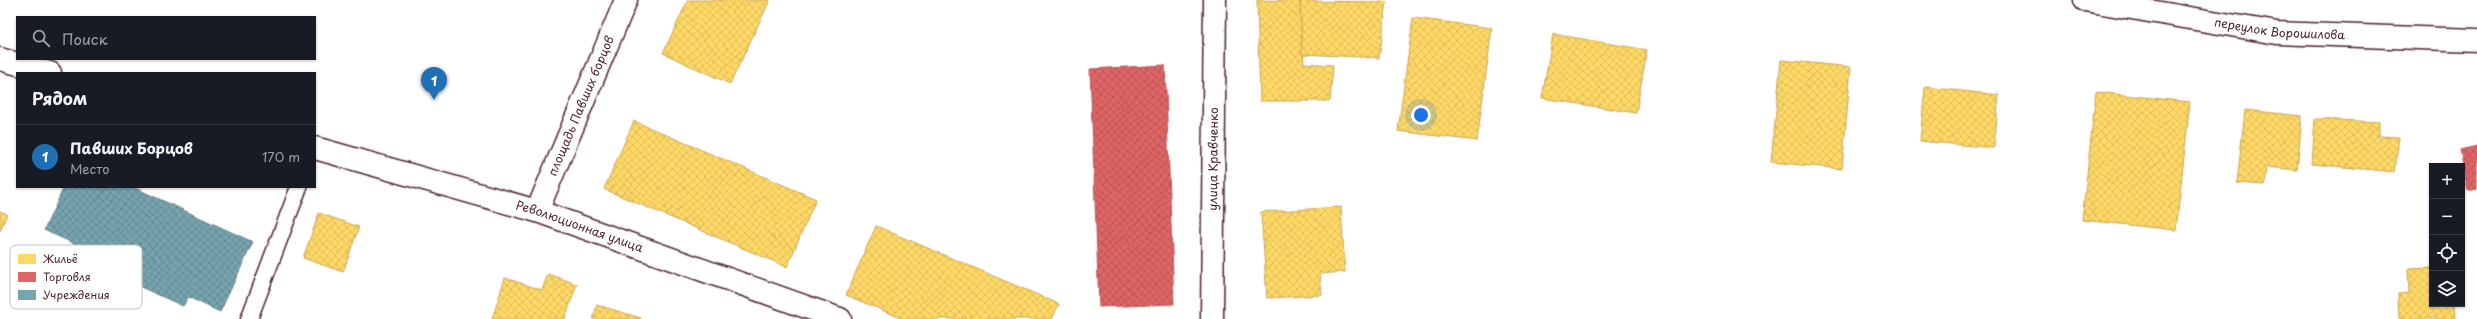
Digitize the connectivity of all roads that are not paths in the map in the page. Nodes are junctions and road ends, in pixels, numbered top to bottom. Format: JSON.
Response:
{"nodes":[{"id":1,"x":626,"y":0,"type":"edge"},
{"id":2,"x":1215,"y":0,"type":"edge"},
{"id":3,"x":2085,"y":0,"type":"edge"},
{"id":4,"x":2477,"y":40,"type":"edge"},
{"id":5,"x":0,"y":59,"type":"edge"},
{"id":6,"x":46,"y":72,"type":"edge"},
{"id":7,"x":316,"y":148,"type":"edge"},
{"id":8,"x":298,"y":188,"type":"edge"},
{"id":9,"x":537,"y":211,"type":"junction"},
{"id":10,"x":249,"y":319,"type":"edge"},
{"id":11,"x":840,"y":319,"type":"edge"},
{"id":12,"x":1212,"y":319,"type":"edge"}],
"edges":[{"from":1,"to":9,"type":"street","name":"площадь Павших борцов"},
{"from":2,"to":12,"type":"street","name":"улица Кравченко"},
{"from":3,"to":4,"type":"street","name":"переулок Ворошилова"},
{"from":5,"to":6,"type":"street"},
{"from":7,"to":9,"type":"street","name":"Революционная улица"},
{"from":8,"to":10,"type":"lane"},
{"from":9,"to":11,"type":"street","name":"Революционная улица"}]}
